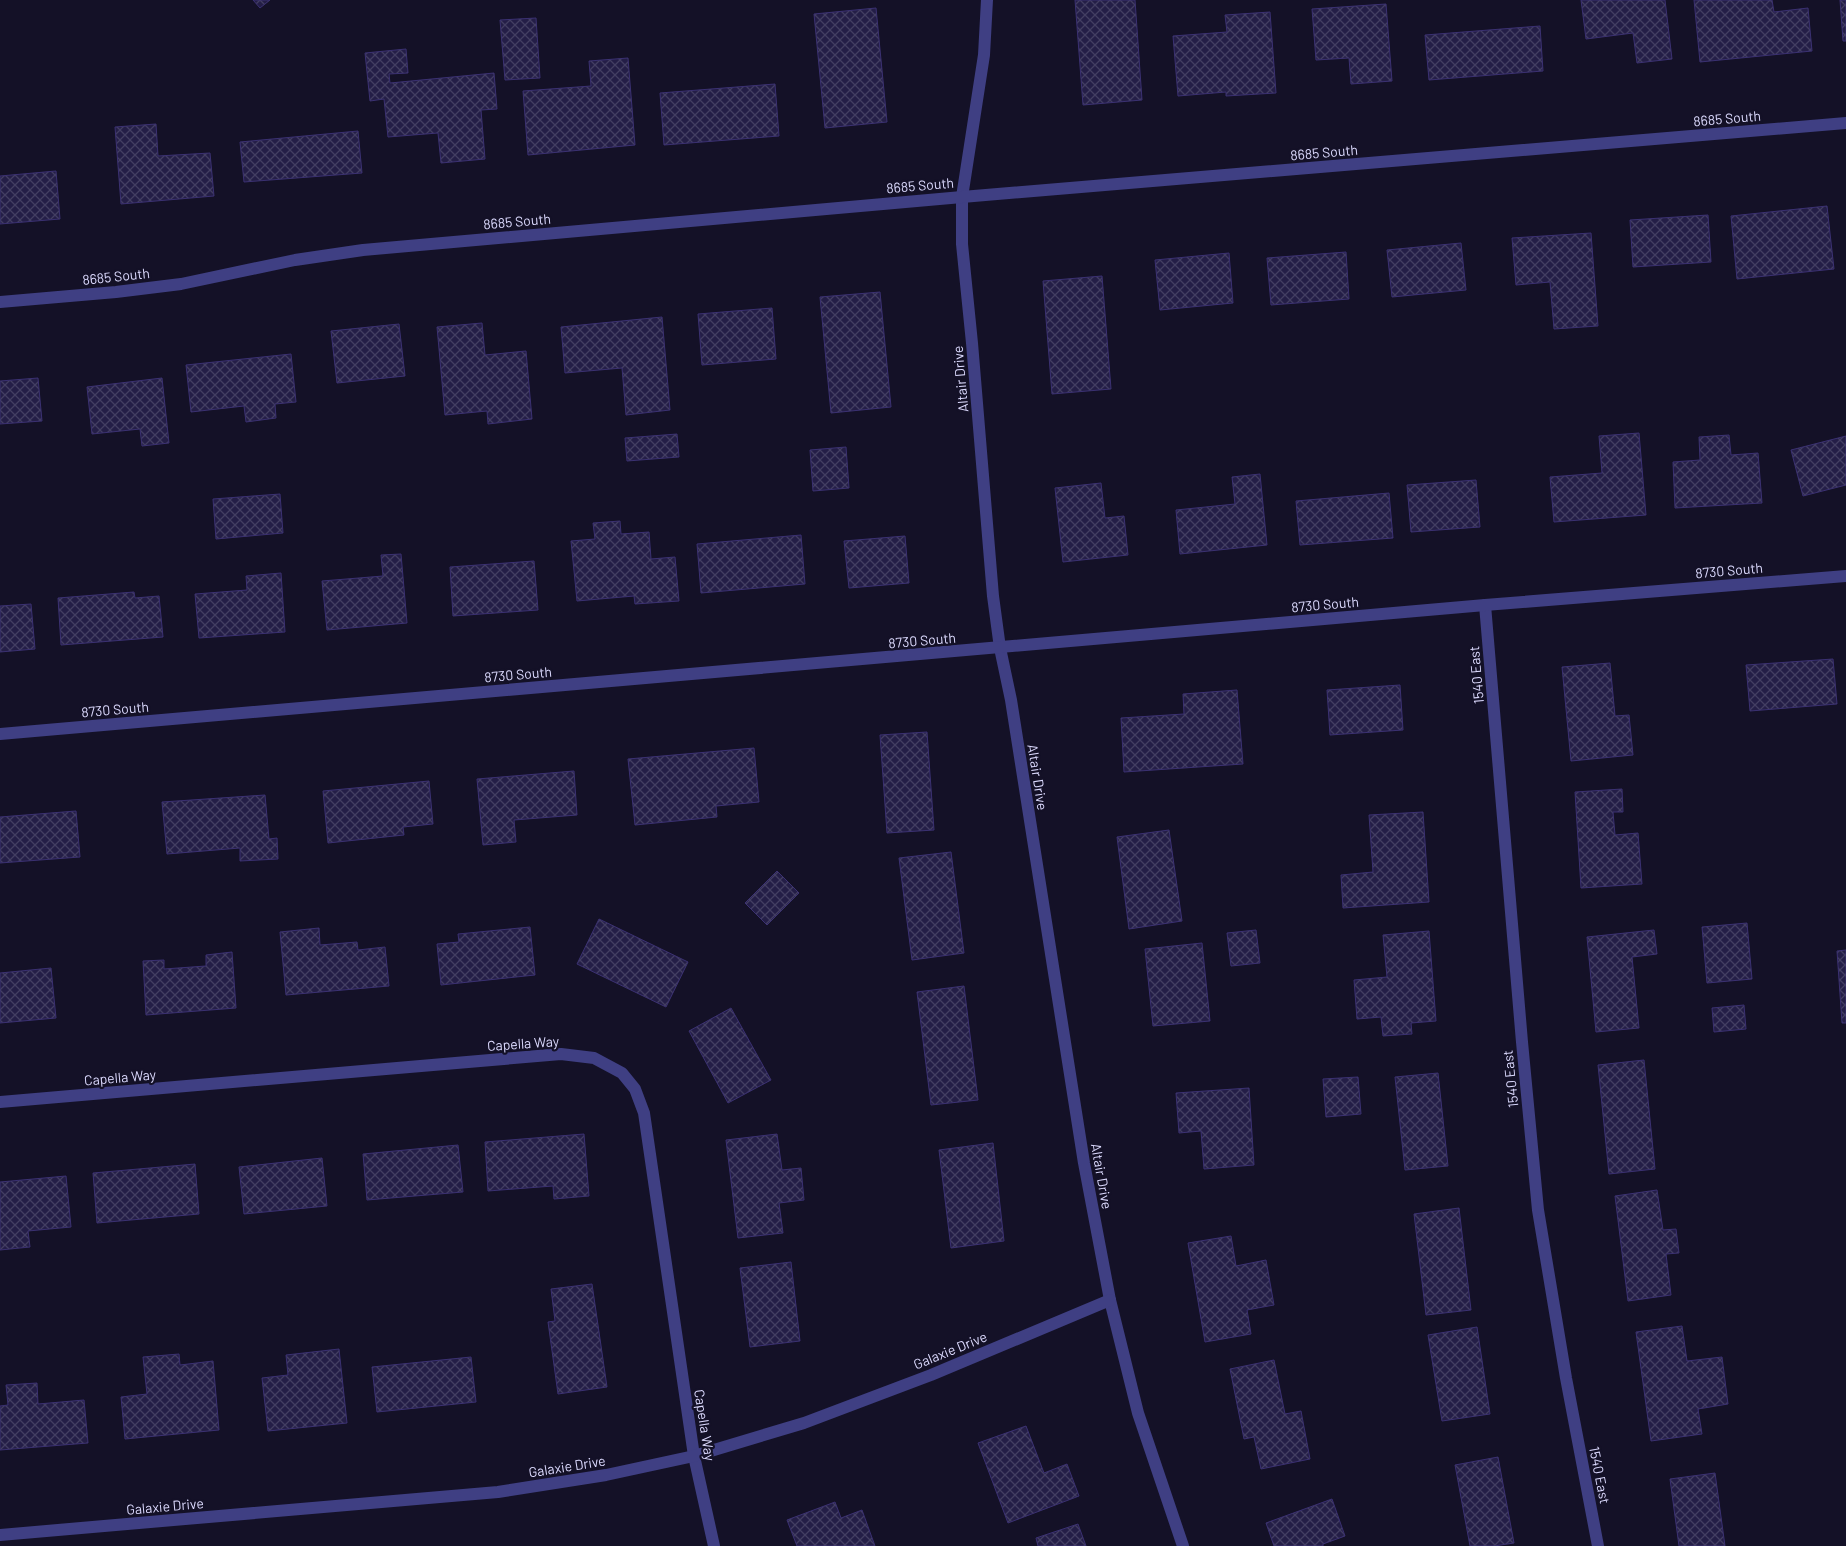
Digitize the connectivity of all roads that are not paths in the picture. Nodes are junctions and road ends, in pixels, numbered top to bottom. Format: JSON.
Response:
{"nodes":[{"id":1,"x":987,"y":0,"type":"edge"},
{"id":2,"x":1846,"y":123,"type":"edge"},
{"id":3,"x":962,"y":197,"type":"junction"},
{"id":4,"x":0,"y":302,"type":"edge"},
{"id":5,"x":1846,"y":576,"type":"edge"},
{"id":6,"x":1485,"y":605,"type":"junction"},
{"id":7,"x":1000,"y":648,"type":"junction"},
{"id":8,"x":0,"y":734,"type":"edge"},
{"id":9,"x":0,"y":1102,"type":"edge"},
{"id":10,"x":1110,"y":1300,"type":"junction"},
{"id":11,"x":694,"y":1456,"type":"junction"},
{"id":12,"x":0,"y":1535,"type":"edge"},
{"id":13,"x":714,"y":1546,"type":"edge"},
{"id":14,"x":1183,"y":1546,"type":"edge"},
{"id":15,"x":1598,"y":1546,"type":"edge"}],
"edges":[{"from":1,"to":3,"type":"street","name":"Altair Drive"},
{"from":2,"to":3,"type":"street","name":"8685 South"},
{"from":3,"to":4,"type":"street","name":"8685 South"},
{"from":3,"to":7,"type":"street","name":"Altair Drive"},
{"from":5,"to":6,"type":"street","name":"8730 South"},
{"from":6,"to":7,"type":"street","name":"8730 South"},
{"from":6,"to":15,"type":"street","name":"1540 East"},
{"from":7,"to":8,"type":"street","name":"8730 South"},
{"from":7,"to":10,"type":"street","name":"Altair Drive"},
{"from":9,"to":11,"type":"street","name":"Capella Way"},
{"from":10,"to":11,"type":"street","name":"Galaxie Drive"},
{"from":10,"to":14,"type":"street","name":"Altair Drive"},
{"from":11,"to":12,"type":"street","name":"Galaxie Drive"},
{"from":11,"to":13,"type":"street","name":"Capella Way"}]}
